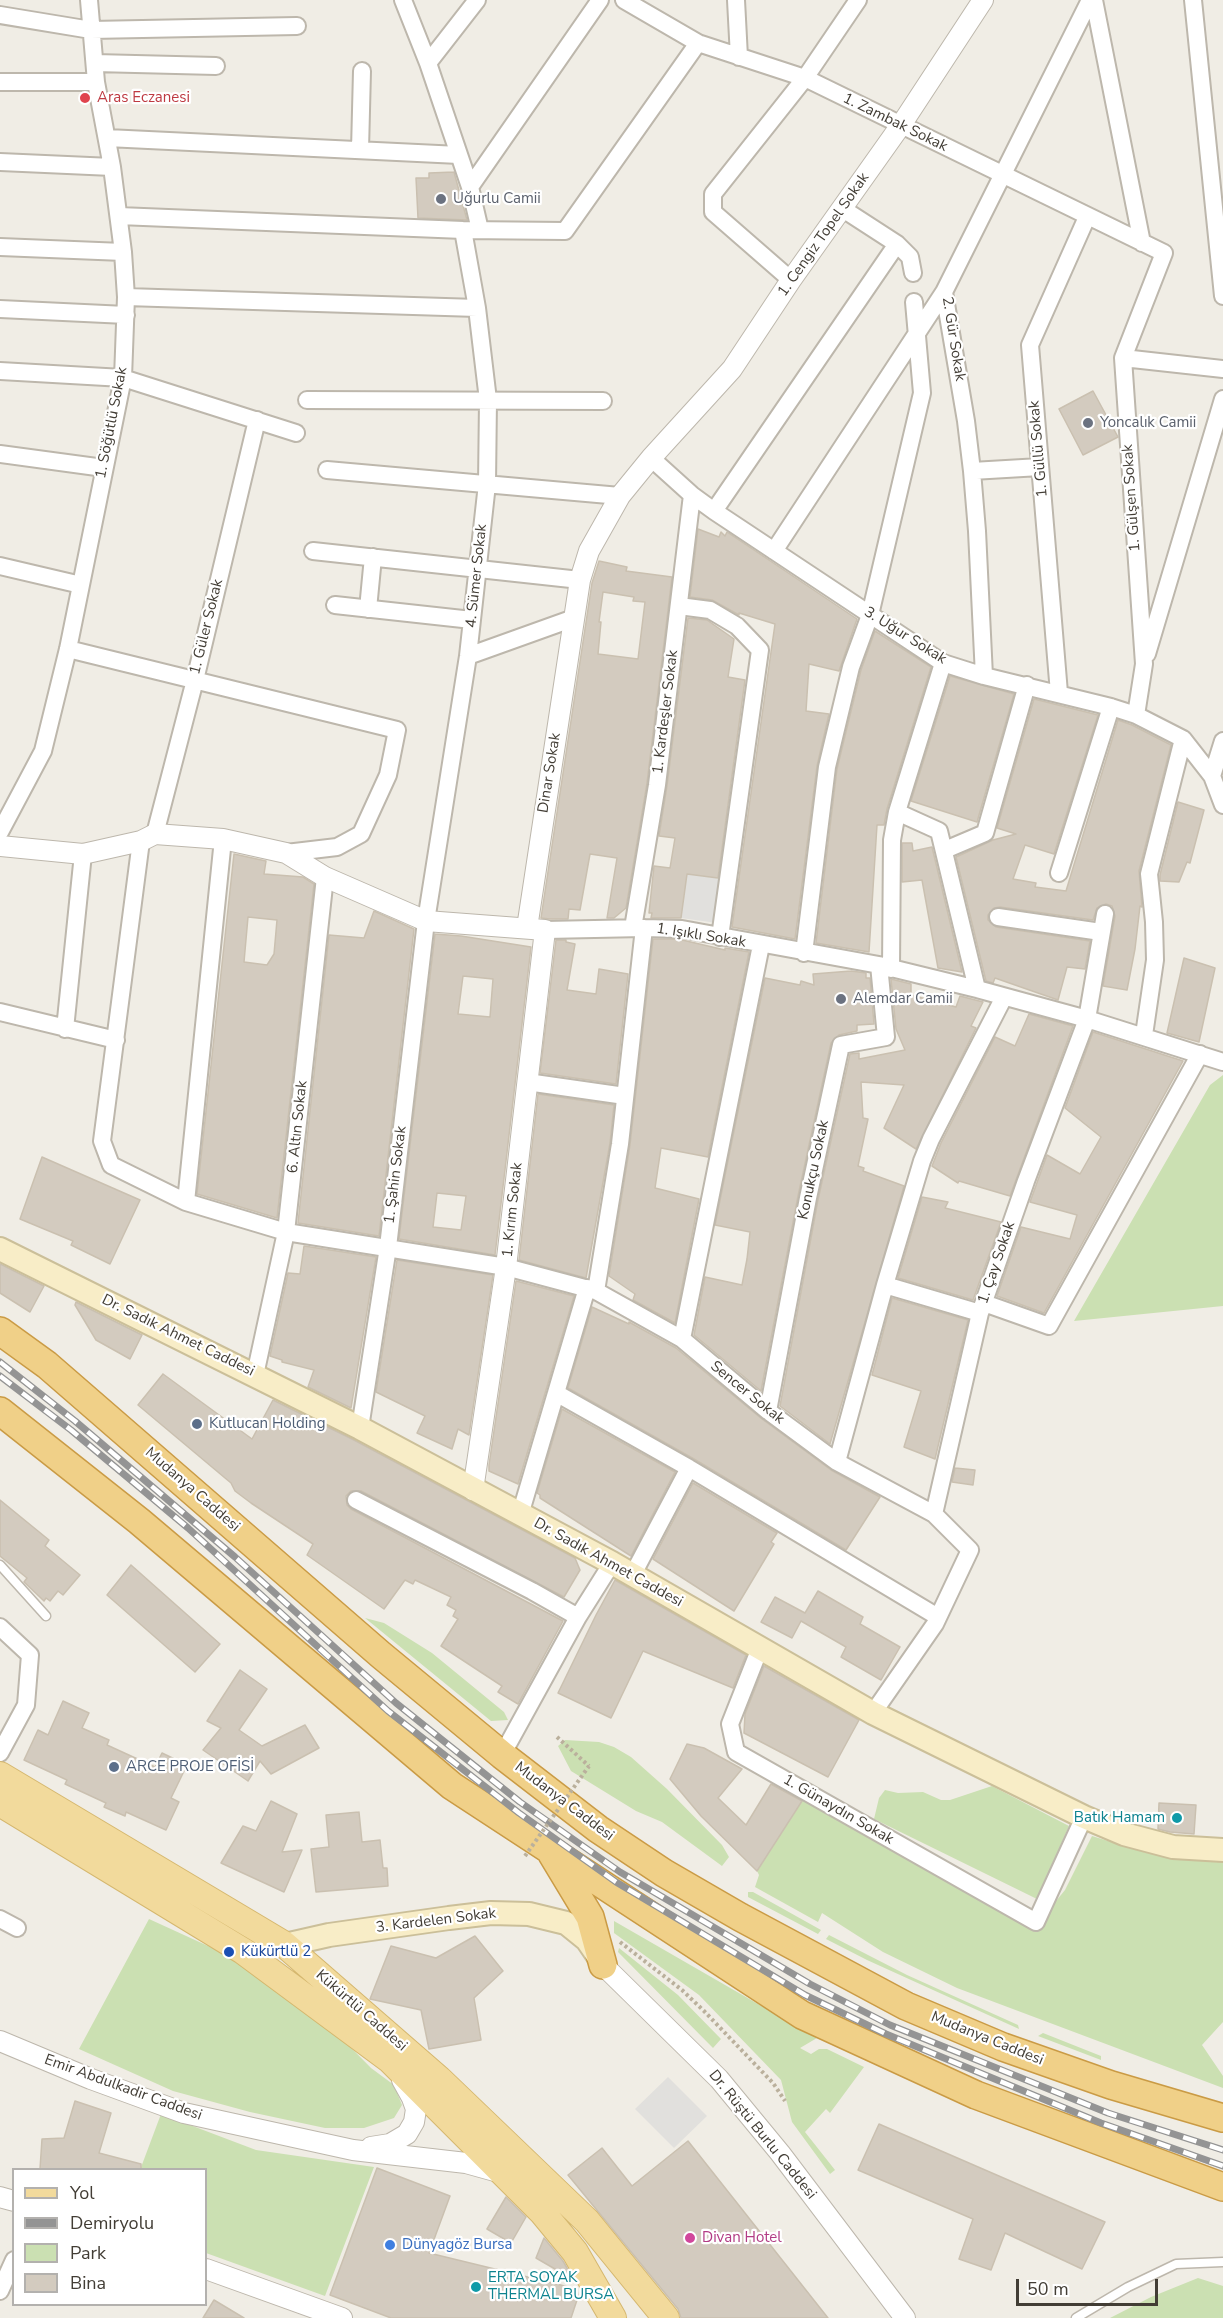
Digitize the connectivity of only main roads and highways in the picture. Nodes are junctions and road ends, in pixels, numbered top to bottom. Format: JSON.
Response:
{"nodes":[{"id":1,"x":0,"y":1249,"type":"edge"},
{"id":2,"x":0,"y":1332,"type":"edge"},
{"id":3,"x":0,"y":1411,"type":"edge"},
{"id":4,"x":0,"y":1774,"type":"edge"},
{"id":5,"x":0,"y":1803,"type":"edge"},
{"id":6,"x":1223,"y":1850,"type":"edge"},
{"id":7,"x":537,"y":1852,"type":"junction"},
{"id":8,"x":285,"y":1945,"type":"junction"},
{"id":9,"x":603,"y":1965,"type":"joint"},
{"id":10,"x":1223,"y":2118,"type":"edge"},
{"id":11,"x":1223,"y":2187,"type":"edge"},
{"id":12,"x":613,"y":2318,"type":"edge"},
{"id":13,"x":666,"y":2318,"type":"edge"}],
"edges":[{"from":1,"to":6,"type":"main road","name":"Dr. Sadık Ahmet Caddesi"},
{"from":2,"to":10,"type":"highway","name":"Mudanya Caddesi"},
{"from":3,"to":7,"type":"highway"},
{"from":4,"to":8,"type":"main road","name":"Kükürtlü Caddesi"},
{"from":5,"to":12,"type":"main road","name":"Kükürtlü Caddesi"},
{"from":7,"to":9,"type":"highway"},
{"from":7,"to":11,"type":"highway"},
{"from":8,"to":9,"type":"main road","name":"3. Kardelen Sokak"},
{"from":8,"to":13,"type":"main road","name":"Kükürtlü Caddesi"}]}
